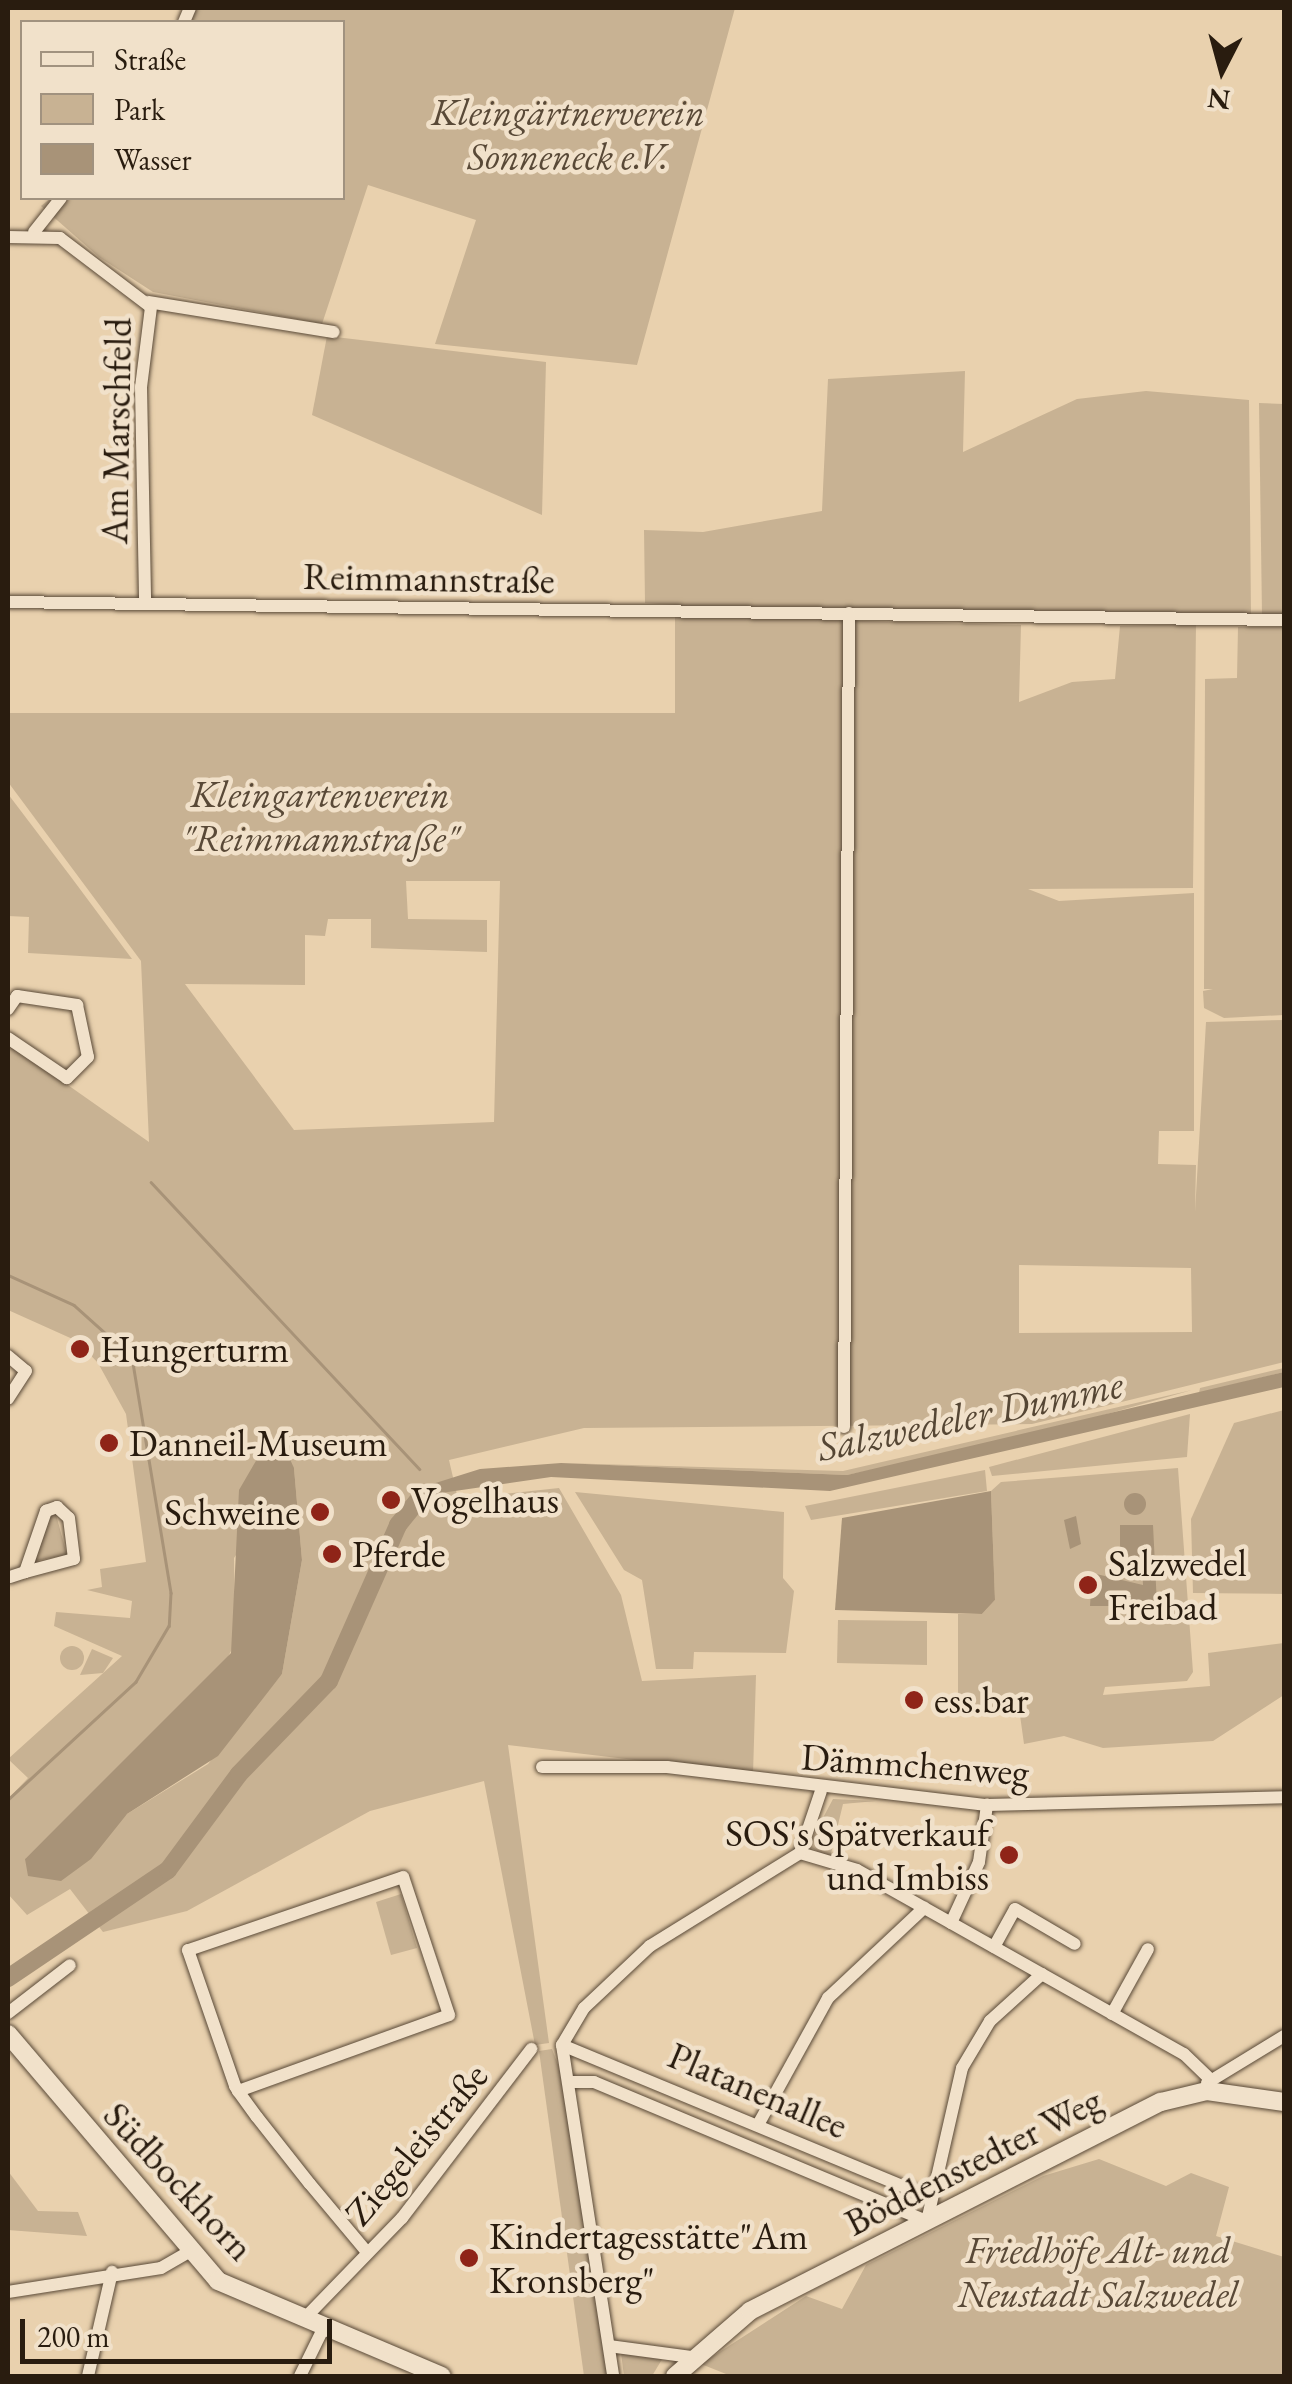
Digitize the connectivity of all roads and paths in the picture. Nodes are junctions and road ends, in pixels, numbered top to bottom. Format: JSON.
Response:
{"nodes":[{"id":1,"x":58,"y":200,"type":"edge"},
{"id":2,"x":34,"y":232,"type":"junction"},
{"id":3,"x":8,"y":237,"type":"edge"},
{"id":4,"x":148,"y":302,"type":"junction"},
{"id":5,"x":334,"y":332,"type":"dead end"},
{"id":6,"x":8,"y":602,"type":"edge"},
{"id":7,"x":145,"y":604,"type":"junction"},
{"id":8,"x":849,"y":613,"type":"junction"},
{"id":9,"x":1284,"y":620,"type":"edge"},
{"id":10,"x":8,"y":1009,"type":"edge"},
{"id":11,"x":8,"y":1038,"type":"edge"},
{"id":12,"x":8,"y":1356,"type":"edge"},
{"id":13,"x":8,"y":1399,"type":"edge"},
{"id":14,"x":844,"y":1427,"type":"dead end"},
{"id":15,"x":25,"y":1572,"type":"junction"},
{"id":16,"x":8,"y":1579,"type":"edge"},
{"id":17,"x":542,"y":1767,"type":"dead end"},
{"id":18,"x":821,"y":1791,"type":"junction"},
{"id":19,"x":1284,"y":1796,"type":"edge"},
{"id":20,"x":987,"y":1805,"type":"junction"},
{"id":21,"x":800,"y":1853,"type":"junction"},
{"id":22,"x":924,"y":1908,"type":"junction"},
{"id":23,"x":952,"y":1923,"type":"junction"},
{"id":24,"x":1075,"y":1944,"type":"dead end"},
{"id":25,"x":994,"y":1947,"type":"junction"},
{"id":26,"x":1148,"y":1948,"type":"dead end"},
{"id":27,"x":70,"y":1965,"type":"dead end"},
{"id":28,"x":1042,"y":1974,"type":"junction"},
{"id":29,"x":8,"y":2012,"type":"edge"},
{"id":30,"x":1112,"y":2014,"type":"junction"},
{"id":31,"x":8,"y":2035,"type":"edge"},
{"id":32,"x":1284,"y":2036,"type":"edge"},
{"id":33,"x":562,"y":2044,"type":"junction"},
{"id":34,"x":531,"y":2049,"type":"dead end"},
{"id":35,"x":572,"y":2082,"type":"junction"},
{"id":36,"x":1208,"y":2084,"type":"junction"},
{"id":37,"x":238,"y":2091,"type":"junction"},
{"id":38,"x":1284,"y":2102,"type":"edge"},
{"id":39,"x":759,"y":2123,"type":"junction"},
{"id":40,"x":929,"y":2196,"type":"junction"},
{"id":41,"x":927,"y":2221,"type":"junction"},
{"id":42,"x":366,"y":2251,"type":"junction"},
{"id":43,"x":189,"y":2252,"type":"junction"},
{"id":44,"x":112,"y":2272,"type":"junction"},
{"id":45,"x":8,"y":2292,"type":"edge"},
{"id":46,"x":304,"y":2319,"type":"junction"},
{"id":47,"x":324,"y":2328,"type":"junction"},
{"id":48,"x":608,"y":2346,"type":"junction"},
{"id":49,"x":690,"y":2356,"type":"junction"},
{"id":50,"x":88,"y":2376,"type":"edge"},
{"id":51,"x":300,"y":2376,"type":"edge"},
{"id":52,"x":442,"y":2376,"type":"edge"},
{"id":53,"x":612,"y":2376,"type":"edge"},
{"id":54,"x":675,"y":2376,"type":"edge"}],
"edges":[{"from":1,"to":2,"type":"street"},
{"from":2,"to":3,"type":"street"},
{"from":2,"to":4,"type":"street","name":"Am Marschfeld"},
{"from":4,"to":5,"type":"street"},
{"from":4,"to":7,"type":"street","name":"Am Marschfeld"},
{"from":6,"to":7,"type":"street","name":"Reimmannstraße"},
{"from":7,"to":8,"type":"street","name":"Reimmannstraße"},
{"from":8,"to":9,"type":"street","name":"Reimmannstraße"},
{"from":8,"to":14,"type":"street"},
{"from":10,"to":11,"type":"street"},
{"from":12,"to":13,"type":"street"},
{"from":15,"to":15,"type":"street"},
{"from":15,"to":16,"type":"street"},
{"from":17,"to":18,"type":"street","name":"Dämmchenweg"},
{"from":18,"to":20,"type":"street","name":"Dämmchenweg"},
{"from":18,"to":21,"type":"street"},
{"from":19,"to":20,"type":"street","name":"Dämmchenweg"},
{"from":20,"to":23,"type":"street"},
{"from":21,"to":22,"type":"street"},
{"from":21,"to":33,"type":"street"},
{"from":22,"to":23,"type":"street"},
{"from":22,"to":39,"type":"street"},
{"from":23,"to":25,"type":"street"},
{"from":24,"to":25,"type":"street"},
{"from":25,"to":28,"type":"street"},
{"from":26,"to":30,"type":"street"},
{"from":27,"to":29,"type":"street"},
{"from":28,"to":30,"type":"street"},
{"from":28,"to":40,"type":"street"},
{"from":30,"to":36,"type":"street"},
{"from":31,"to":43,"type":"street","name":"Südbockhorn"},
{"from":32,"to":36,"type":"street","name":"Böddenstedter Weg"},
{"from":33,"to":35,"type":"street"},
{"from":33,"to":39,"type":"street","name":"Platanenallee"},
{"from":34,"to":42,"type":"street","name":"Ziegeleistraße"},
{"from":35,"to":41,"type":"street","name":"Platanenallee"},
{"from":35,"to":48,"type":"street"},
{"from":36,"to":38,"type":"street"},
{"from":36,"to":41,"type":"street","name":"Böddenstedter Weg"},
{"from":37,"to":37,"type":"street"},
{"from":37,"to":42,"type":"street"},
{"from":39,"to":40,"type":"street","name":"Platanenallee"},
{"from":40,"to":41,"type":"street"},
{"from":41,"to":49,"type":"street","name":"Böddenstedter Weg"},
{"from":42,"to":46,"type":"street","name":"Ziegeleistraße"},
{"from":43,"to":44,"type":"street"},
{"from":43,"to":46,"type":"street","name":"Südbockhorn"},
{"from":44,"to":45,"type":"street"},
{"from":44,"to":50,"type":"street"},
{"from":46,"to":47,"type":"street","name":"Südbockhorn"},
{"from":47,"to":51,"type":"street"},
{"from":47,"to":52,"type":"street","name":"Südbockhorn"},
{"from":48,"to":49,"type":"street"},
{"from":48,"to":53,"type":"street"},
{"from":49,"to":54,"type":"street","name":"Böddenstedter Weg"}]}
